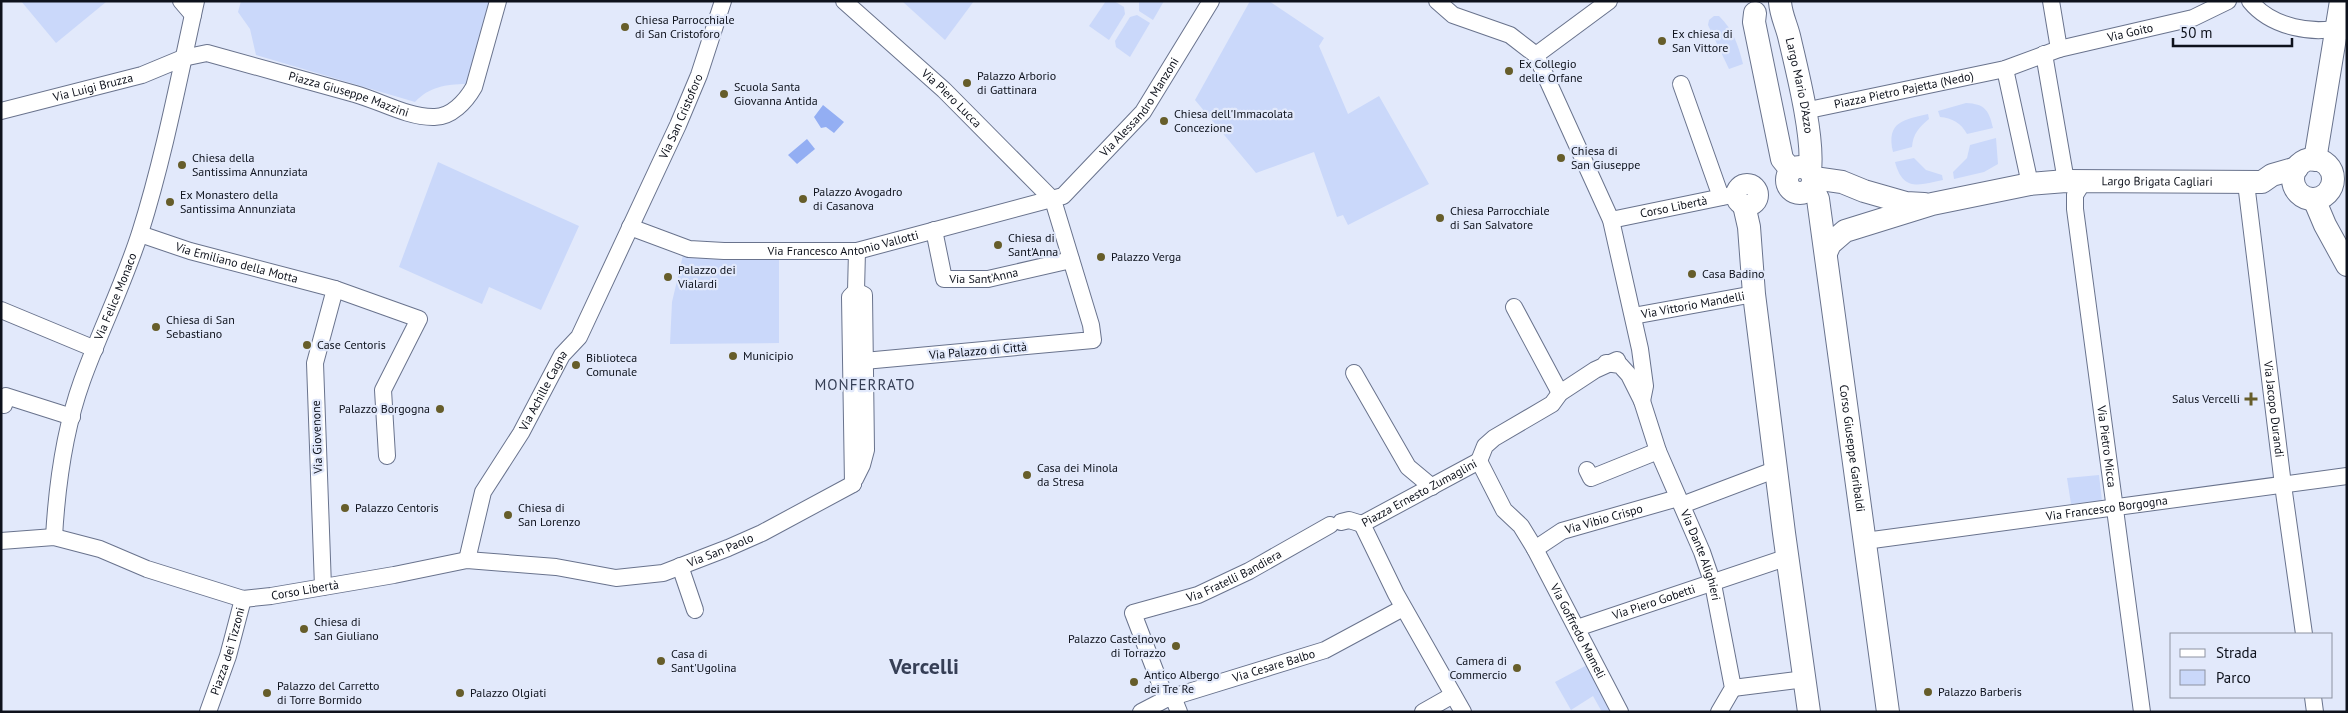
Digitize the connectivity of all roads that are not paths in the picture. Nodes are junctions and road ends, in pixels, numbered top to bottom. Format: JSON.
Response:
{"nodes":[{"id":1,"x":181,"y":1,"type":"edge"},
{"id":2,"x":498,"y":1,"type":"edge"},
{"id":3,"x":723,"y":1,"type":"edge"},
{"id":4,"x":844,"y":1,"type":"edge"},
{"id":5,"x":1211,"y":1,"type":"edge"},
{"id":6,"x":1437,"y":1,"type":"edge"},
{"id":7,"x":1609,"y":1,"type":"edge"},
{"id":8,"x":2051,"y":1,"type":"edge"},
{"id":9,"x":2228,"y":1,"type":"edge"},
{"id":10,"x":2341,"y":1,"type":"edge"},
{"id":11,"x":1780,"y":2,"type":"edge"},
{"id":12,"x":2248,"y":2,"type":"edge"},
{"id":13,"x":1747,"y":7,"type":"edge"},
{"id":14,"x":194,"y":8,"type":"edge"},
{"id":15,"x":2341,"y":27,"type":"edge"},
{"id":16,"x":2051,"y":52,"type":"junction"},
{"id":17,"x":1536,"y":55,"type":"junction"},
{"id":18,"x":183,"y":58,"type":"junction"},
{"id":19,"x":2005,"y":69,"type":"junction"},
{"id":20,"x":1681,"y":84,"type":"dead end"},
{"id":21,"x":1,"y":111,"type":"edge"},
{"id":22,"x":1804,"y":111,"type":"junction"},
{"id":23,"x":2306,"y":164,"type":"junction"},
{"id":24,"x":1803,"y":178,"type":"junction"},
{"id":25,"x":2074,"y":182,"type":"junction"},
{"id":26,"x":2254,"y":182,"type":"junction"},
{"id":27,"x":2030,"y":184,"type":"junction"},
{"id":28,"x":2340,"y":184,"type":"edge"},
{"id":29,"x":2305,"y":195,"type":"junction"},
{"id":30,"x":1740,"y":197,"type":"junction"},
{"id":31,"x":1053,"y":200,"type":"junction"},
{"id":32,"x":1932,"y":204,"type":"junction"},
{"id":33,"x":1611,"y":220,"type":"junction"},
{"id":34,"x":630,"y":227,"type":"junction"},
{"id":35,"x":934,"y":230,"type":"junction"},
{"id":36,"x":140,"y":234,"type":"junction"},
{"id":37,"x":857,"y":252,"type":"junction"},
{"id":38,"x":1826,"y":253,"type":"junction"},
{"id":39,"x":1072,"y":260,"type":"junction"},
{"id":40,"x":2347,"y":265,"type":"edge"},
{"id":41,"x":335,"y":289,"type":"junction"},
{"id":42,"x":856,"y":291,"type":"junction"},
{"id":43,"x":1754,"y":294,"type":"junction"},
{"id":44,"x":1514,"y":307,"type":"dead end"},
{"id":45,"x":1,"y":310,"type":"edge"},
{"id":46,"x":1633,"y":316,"type":"junction"},
{"id":47,"x":95,"y":349,"type":"junction"},
{"id":48,"x":1640,"y":350,"type":"junction"},
{"id":49,"x":864,"y":361,"type":"junction"},
{"id":50,"x":1606,"y":363,"type":"junction"},
{"id":51,"x":1354,"y":374,"type":"dead end"},
{"id":52,"x":1560,"y":393,"type":"junction"},
{"id":53,"x":1642,"y":402,"type":"junction"},
{"id":54,"x":4,"y":405,"type":"dead end"},
{"id":55,"x":72,"y":417,"type":"junction"},
{"id":56,"x":1658,"y":451,"type":"junction"},
{"id":57,"x":387,"y":456,"type":"dead end"},
{"id":58,"x":1479,"y":461,"type":"junction"},
{"id":59,"x":1408,"y":467,"type":"junction"},
{"id":60,"x":1587,"y":470,"type":"dead end"},
{"id":61,"x":1777,"y":470,"type":"junction"},
{"id":62,"x":2347,"y":476,"type":"edge"},
{"id":63,"x":853,"y":484,"type":"junction"},
{"id":64,"x":2283,"y":485,"type":"junction"},
{"id":65,"x":1432,"y":487,"type":"junction"},
{"id":66,"x":1410,"y":499,"type":"junction"},
{"id":67,"x":1680,"y":502,"type":"junction"},
{"id":68,"x":2114,"y":508,"type":"junction"},
{"id":69,"x":1362,"y":524,"type":"junction"},
{"id":70,"x":54,"y":536,"type":"junction"},
{"id":71,"x":1865,"y":541,"type":"junction"},
{"id":72,"x":1,"y":542,"type":"edge"},
{"id":73,"x":1535,"y":549,"type":"junction"},
{"id":74,"x":1788,"y":557,"type":"junction"},
{"id":75,"x":467,"y":560,"type":"junction"},
{"id":76,"x":680,"y":566,"type":"junction"},
{"id":77,"x":616,"y":578,"type":"joint"},
{"id":78,"x":1713,"y":584,"type":"junction"},
{"id":79,"x":323,"y":587,"type":"junction"},
{"id":80,"x":243,"y":599,"type":"junction"},
{"id":81,"x":1400,"y":601,"type":"junction"},
{"id":82,"x":695,"y":610,"type":"dead end"},
{"id":83,"x":1576,"y":628,"type":"junction"},
{"id":84,"x":2304,"y":633,"type":"edge"},
{"id":85,"x":1805,"y":679,"type":"junction"},
{"id":86,"x":1733,"y":688,"type":"junction"},
{"id":87,"x":1453,"y":695,"type":"junction"},
{"id":88,"x":2312,"y":698,"type":"edge"},
{"id":89,"x":1173,"y":703,"type":"edge"},
{"id":90,"x":209,"y":708,"type":"edge"},
{"id":91,"x":1141,"y":712,"type":"edge"},
{"id":92,"x":1423,"y":712,"type":"edge"},
{"id":93,"x":1463,"y":712,"type":"edge"},
{"id":94,"x":1620,"y":712,"type":"edge"},
{"id":95,"x":1719,"y":712,"type":"edge"},
{"id":96,"x":1809,"y":712,"type":"edge"},
{"id":97,"x":1888,"y":712,"type":"edge"},
{"id":98,"x":2142,"y":712,"type":"edge"},
{"id":99,"x":2315,"y":712,"type":"edge"}],
"edges":[{"from":1,"to":14,"type":"street"},
{"from":2,"to":18,"type":"street","name":"Piazza Giuseppe Mazzini"},
{"from":3,"to":34,"type":"street","name":"Via San Cristoforo"},
{"from":4,"to":31,"type":"street","name":"Via Piero Lucca"},
{"from":5,"to":31,"type":"street","name":"Via Alessandro Manzoni"},
{"from":6,"to":17,"type":"street"},
{"from":7,"to":17,"type":"street"},
{"from":8,"to":16,"type":"street"},
{"from":9,"to":16,"type":"street","name":"Via Goito"},
{"from":10,"to":15,"type":"main road"},
{"from":11,"to":13,"type":"main road","name":"Largo Mario D'Azzo"},
{"from":11,"to":22,"type":"main road","name":"Largo Mario D'Azzo"},
{"from":12,"to":15,"type":"street"},
{"from":13,"to":24,"type":"main road","name":"Largo Mario D'Azzo"},
{"from":14,"to":18,"type":"street"},
{"from":15,"to":23,"type":"main road"},
{"from":16,"to":19,"type":"street","name":"Piazza Pietro Pajetta (Nedo)"},
{"from":16,"to":25,"type":"street"},
{"from":17,"to":33,"type":"street","name":"Via Dante Alighieri"},
{"from":18,"to":21,"type":"street","name":"Via Luigi Bruzza"},
{"from":18,"to":36,"type":"street","name":"Via Felice Monaco"},
{"from":19,"to":22,"type":"street","name":"Piazza Pietro Pajetta (Nedo)"},
{"from":19,"to":27,"type":"street"},
{"from":20,"to":30,"type":"street"},
{"from":22,"to":24,"type":"main road","name":"Largo Mario D'Azzo"},
{"from":23,"to":26,"type":"main road"},
{"from":23,"to":28,"type":"main road"},
{"from":23,"to":29,"type":"main road"},
{"from":24,"to":30,"type":"main road"},
{"from":24,"to":32,"type":"main road"},
{"from":24,"to":38,"type":"main road","name":"Corso Giuseppe Garibaldi"},
{"from":25,"to":26,"type":"main road","name":"Largo Brigata Cagliari"},
{"from":25,"to":27,"type":"main road"},
{"from":25,"to":68,"type":"street","name":"Via Pietro Micca"},
{"from":26,"to":29,"type":"main road"},
{"from":26,"to":64,"type":"street","name":"Via Jacopo Durandi"},
{"from":27,"to":32,"type":"main road"},
{"from":28,"to":29,"type":"main road"},
{"from":29,"to":40,"type":"main road"},
{"from":30,"to":33,"type":"street","name":"Corso Libertà"},
{"from":30,"to":43,"type":"main road"},
{"from":31,"to":35,"type":"street","name":"Via Francesco Antonio Vallotti"},
{"from":31,"to":39,"type":"street"},
{"from":32,"to":38,"type":"main road"},
{"from":33,"to":46,"type":"street","name":"Via Dante Alighieri"},
{"from":34,"to":37,"type":"street","name":"Via Francesco Antonio Vallotti"},
{"from":34,"to":75,"type":"street","name":"Via Achille Cagna"},
{"from":35,"to":37,"type":"street","name":"Via Francesco Antonio Vallotti"},
{"from":35,"to":39,"type":"street","name":"Via Sant'Anna"},
{"from":36,"to":41,"type":"street","name":"Via Emiliano della Motta"},
{"from":36,"to":47,"type":"street","name":"Via Felice Monaco"},
{"from":37,"to":42,"type":"street"},
{"from":38,"to":71,"type":"main road","name":"Corso Giuseppe Garibaldi"},
{"from":39,"to":49,"type":"street","name":"Via Palazzo di Città"},
{"from":41,"to":57,"type":"street","name":"Via Emiliano della Motta"},
{"from":41,"to":79,"type":"street","name":"Via Giovenone"},
{"from":42,"to":49,"type":"street"},
{"from":42,"to":63,"type":"street"},
{"from":43,"to":46,"type":"street","name":"Via Vittorio Mandelli"},
{"from":43,"to":61,"type":"main road"},
{"from":44,"to":52,"type":"street"},
{"from":45,"to":47,"type":"street"},
{"from":46,"to":48,"type":"street","name":"Via Dante Alighieri"},
{"from":47,"to":55,"type":"street","name":"Via Felice Monaco"},
{"from":48,"to":50,"type":"street"},
{"from":48,"to":53,"type":"street","name":"Via Dante Alighieri"},
{"from":49,"to":63,"type":"street"},
{"from":50,"to":52,"type":"street"},
{"from":50,"to":53,"type":"street","name":"Via Dante Alighieri"},
{"from":51,"to":59,"type":"street"},
{"from":52,"to":58,"type":"street"},
{"from":53,"to":56,"type":"street","name":"Via Dante Alighieri"},
{"from":54,"to":55,"type":"street"},
{"from":55,"to":70,"type":"street","name":"Via Felice Monaco"},
{"from":56,"to":60,"type":"street"},
{"from":56,"to":67,"type":"street","name":"Via Dante Alighieri"},
{"from":58,"to":65,"type":"street","name":"Piazza Ernesto Zumaglini"},
{"from":58,"to":73,"type":"street","name":"Piazza Ernesto Zumaglini"},
{"from":59,"to":65,"type":"street"},
{"from":59,"to":66,"type":"street"},
{"from":61,"to":67,"type":"street","name":"Via Vibio Crispo"},
{"from":61,"to":74,"type":"main road"},
{"from":62,"to":64,"type":"street","name":"Via Francesco Borgogna"},
{"from":63,"to":76,"type":"street","name":"Via San Paolo"},
{"from":64,"to":68,"type":"street","name":"Via Francesco Borgogna"},
{"from":64,"to":84,"type":"street","name":"Via Jacopo Durandi"},
{"from":65,"to":66,"type":"street","name":"Piazza Ernesto Zumaglini"},
{"from":66,"to":69,"type":"street","name":"Piazza Ernesto Zumaglini"},
{"from":67,"to":73,"type":"street","name":"Via Vibio Crispo"},
{"from":67,"to":78,"type":"street","name":"Via Dante Alighieri"},
{"from":68,"to":71,"type":"street","name":"Via Francesco Borgogna"},
{"from":68,"to":98,"type":"street","name":"Via Pietro Micca"},
{"from":69,"to":81,"type":"street","name":"Piazza Ernesto Zumaglini"},
{"from":69,"to":89,"type":"street","name":"Via Fratelli Bandiera"},
{"from":70,"to":72,"type":"street","name":"Corso Libertà"},
{"from":70,"to":80,"type":"street","name":"Corso Libertà"},
{"from":71,"to":97,"type":"main road","name":"Corso Giuseppe Garibaldi"},
{"from":73,"to":83,"type":"street","name":"Via Goffredo Mameli"},
{"from":74,"to":78,"type":"street","name":"Via Piero Gobetti"},
{"from":74,"to":85,"type":"main road"},
{"from":75,"to":77,"type":"street","name":"Corso Libertà"},
{"from":75,"to":79,"type":"street","name":"Corso Libertà"},
{"from":76,"to":77,"type":"street","name":"Via San Paolo"},
{"from":76,"to":82,"type":"street"},
{"from":78,"to":83,"type":"street","name":"Via Piero Gobetti"},
{"from":78,"to":86,"type":"street","name":"Via Dante Alighieri"},
{"from":79,"to":80,"type":"street","name":"Corso Libertà"},
{"from":80,"to":90,"type":"street","name":"Piazza dei Tizzoni"},
{"from":81,"to":87,"type":"street","name":"Piazza Ernesto Zumaglini"},
{"from":81,"to":89,"type":"street","name":"Via Cesare Balbo"},
{"from":83,"to":94,"type":"street","name":"Via Goffredo Mameli"},
{"from":85,"to":86,"type":"street"},
{"from":85,"to":96,"type":"main road"},
{"from":86,"to":95,"type":"street"},
{"from":87,"to":92,"type":"street"},
{"from":87,"to":93,"type":"street","name":"Piazza Ernesto Zumaglini"},
{"from":88,"to":99,"type":"street"},
{"from":89,"to":91,"type":"street","name":"Via Cesare Balbo"}]}
